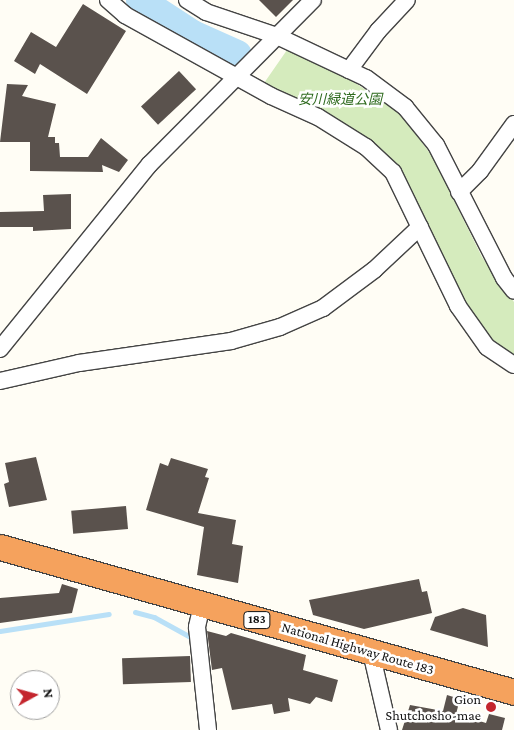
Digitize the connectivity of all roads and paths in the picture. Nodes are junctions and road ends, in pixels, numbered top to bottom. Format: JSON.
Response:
{"nodes":[{"id":1,"x":108,"y":0,"type":"edge"},
{"id":2,"x":187,"y":0,"type":"edge"},
{"id":3,"x":313,"y":0,"type":"edge"},
{"id":4,"x":407,"y":0,"type":"edge"},
{"id":5,"x":277,"y":36,"type":"junction"},
{"id":6,"x":349,"y":70,"type":"junction"},
{"id":7,"x":235,"y":77,"type":"junction"},
{"id":8,"x":514,"y":124,"type":"edge"},
{"id":9,"x":459,"y":192,"type":"junction"},
{"id":10,"x":420,"y":227,"type":"junction"},
{"id":11,"x":514,"y":291,"type":"edge"},
{"id":12,"x":0,"y":349,"type":"edge"},
{"id":13,"x":514,"y":364,"type":"edge"},
{"id":14,"x":0,"y":381,"type":"edge"},
{"id":15,"x":0,"y":547,"type":"edge"},
{"id":16,"x":202,"y":605,"type":"junction"},
{"id":17,"x":371,"y":652,"type":"junction"},
{"id":18,"x":514,"y":692,"type":"edge"},
{"id":19,"x":208,"y":730,"type":"edge"},
{"id":20,"x":388,"y":730,"type":"edge"}],
"edges":[{"from":1,"to":7,"type":"street"},
{"from":2,"to":5,"type":"street"},
{"from":3,"to":5,"type":"street"},
{"from":4,"to":6,"type":"street"},
{"from":5,"to":6,"type":"street"},
{"from":5,"to":7,"type":"street"},
{"from":6,"to":9,"type":"street"},
{"from":7,"to":10,"type":"street"},
{"from":7,"to":12,"type":"street"},
{"from":8,"to":9,"type":"street"},
{"from":9,"to":11,"type":"street"},
{"from":10,"to":13,"type":"street"},
{"from":10,"to":14,"type":"street"},
{"from":15,"to":16,"type":"highway","name":"National Highway Route 183","number":"183"},
{"from":16,"to":17,"type":"highway","name":"National Highway Route 183","number":"183"},
{"from":16,"to":19,"type":"street"},
{"from":17,"to":18,"type":"highway","name":"National Highway Route 183","number":"183"},
{"from":17,"to":20,"type":"street"}]}
